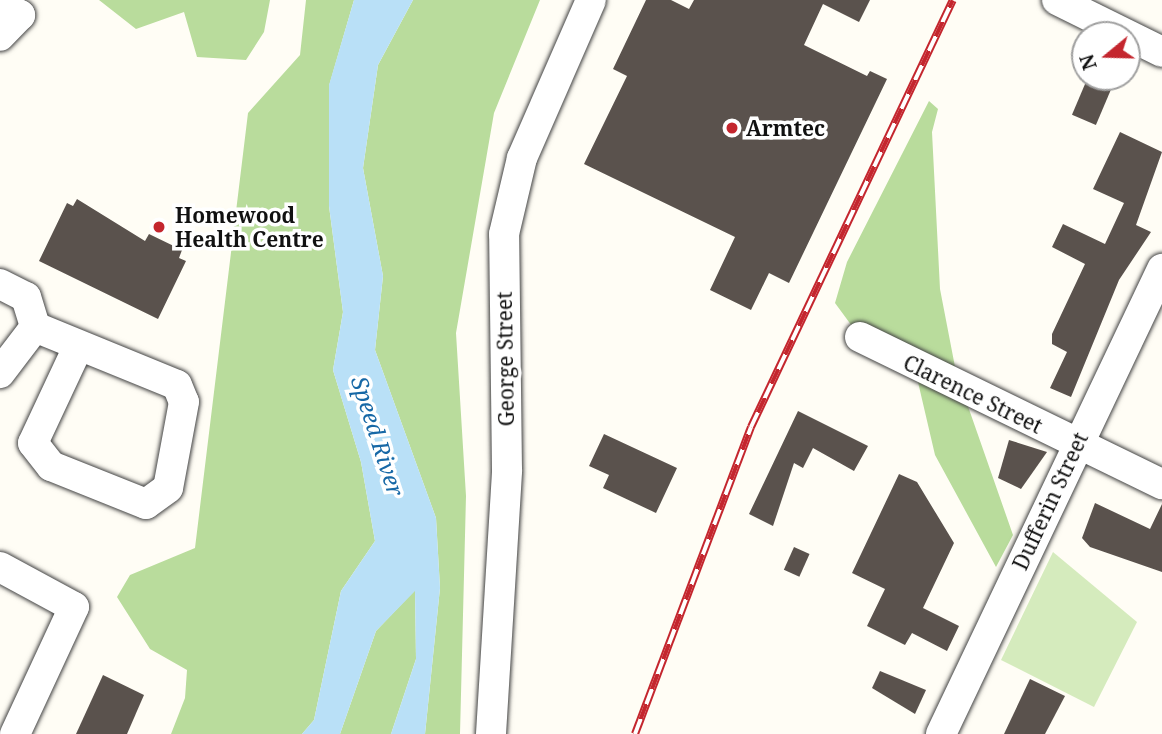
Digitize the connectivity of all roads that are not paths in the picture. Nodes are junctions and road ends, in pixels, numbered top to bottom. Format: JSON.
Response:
{"nodes":[{"id":1,"x":591,"y":0,"type":"edge"},
{"id":2,"x":1057,"y":0,"type":"edge"},
{"id":3,"x":0,"y":4,"type":"edge"},
{"id":4,"x":0,"y":36,"type":"edge"},
{"id":5,"x":1162,"y":52,"type":"edge"},
{"id":6,"x":1162,"y":269,"type":"edge"},
{"id":7,"x":0,"y":284,"type":"edge"},
{"id":8,"x":35,"y":327,"type":"junction"},
{"id":9,"x":860,"y":337,"type":"dead end"},
{"id":10,"x":78,"y":347,"type":"junction"},
{"id":11,"x":0,"y":373,"type":"edge"},
{"id":12,"x":1077,"y":444,"type":"junction"},
{"id":13,"x":1162,"y":484,"type":"edge"},
{"id":14,"x":0,"y":567,"type":"edge"},
{"id":15,"x":15,"y":734,"type":"edge"},
{"id":16,"x":491,"y":734,"type":"edge"},
{"id":17,"x":941,"y":734,"type":"edge"}],
"edges":[{"from":1,"to":16,"type":"street","name":"George Street"},
{"from":2,"to":5,"type":"street"},
{"from":3,"to":4,"type":"street"},
{"from":6,"to":12,"type":"street","name":"Dufferin Street"},
{"from":7,"to":8,"type":"street"},
{"from":8,"to":10,"type":"street"},
{"from":8,"to":11,"type":"street"},
{"from":9,"to":12,"type":"street","name":"Clarence Street"},
{"from":10,"to":10,"type":"street"},
{"from":12,"to":13,"type":"street","name":"Clarence Street"},
{"from":12,"to":17,"type":"street","name":"Dufferin Street"},
{"from":14,"to":15,"type":"street"}]}
